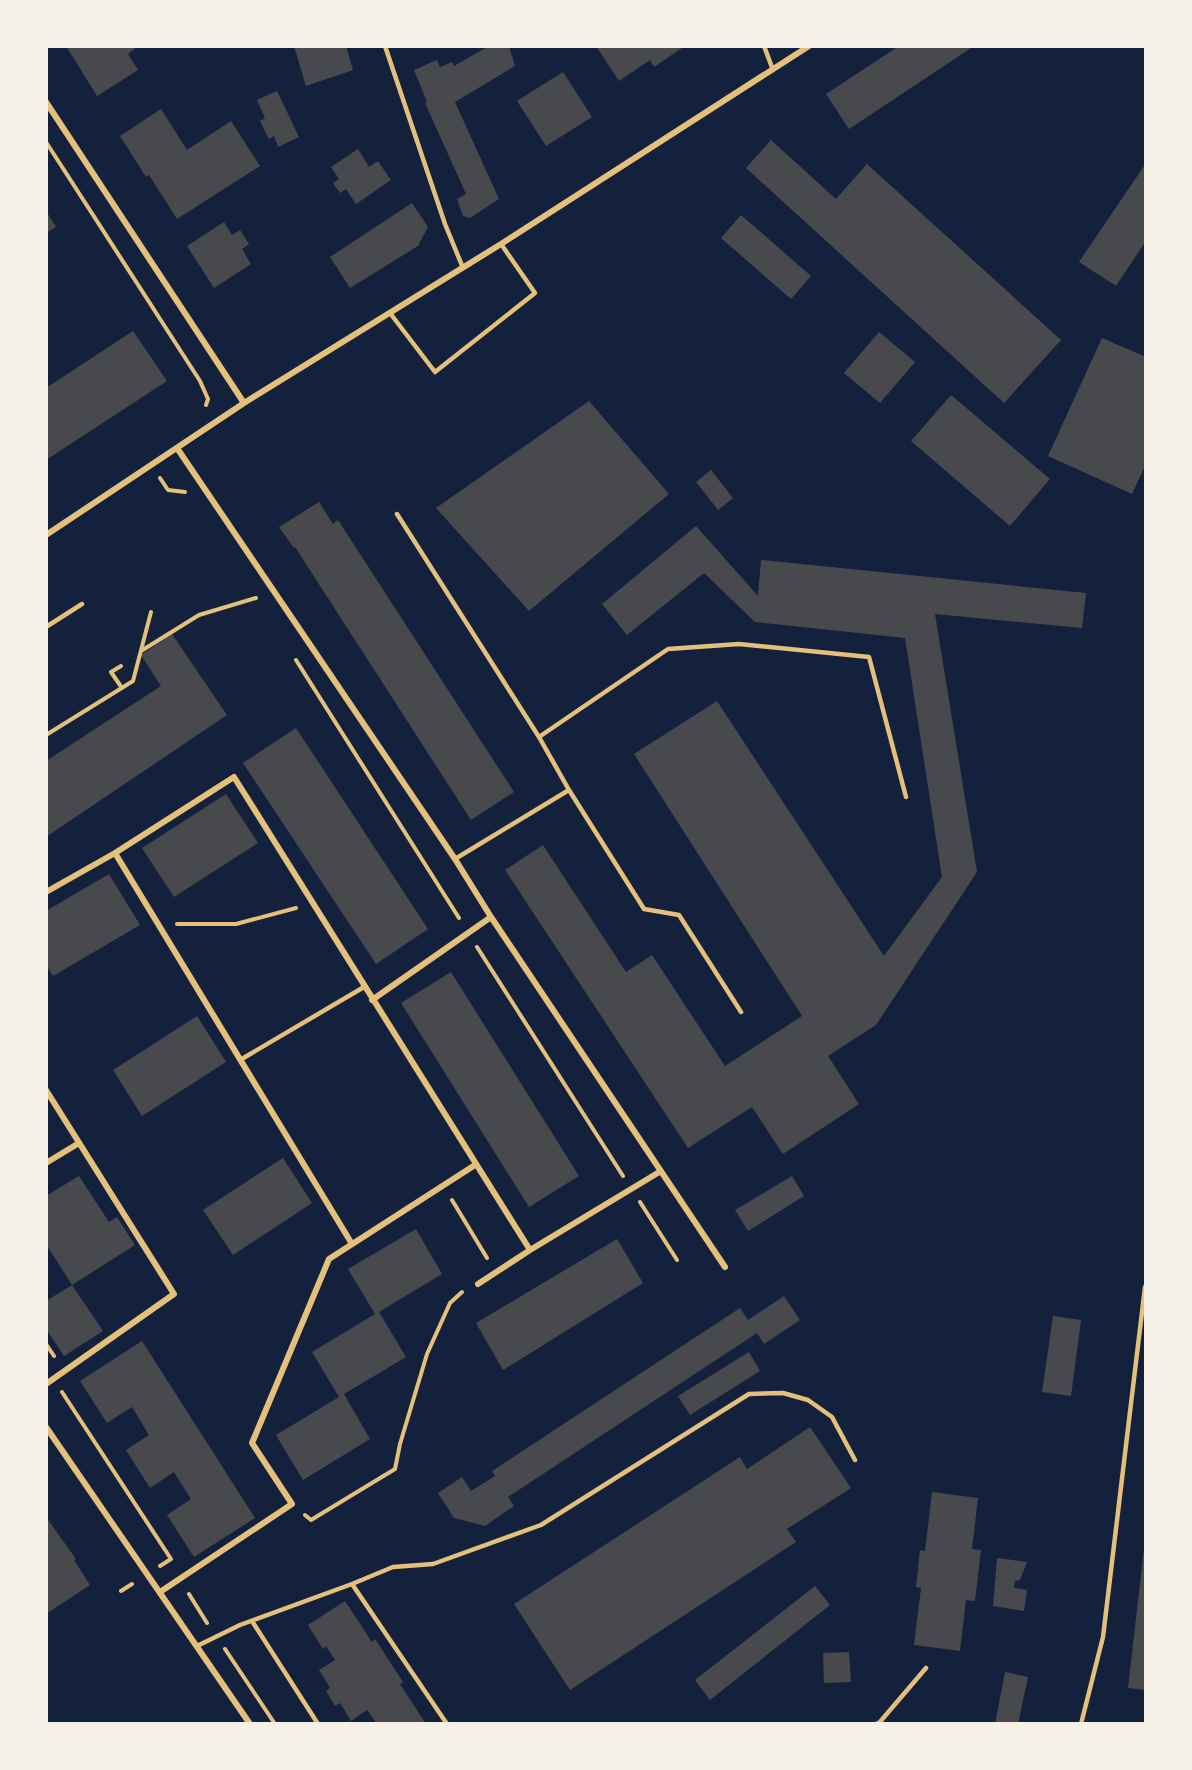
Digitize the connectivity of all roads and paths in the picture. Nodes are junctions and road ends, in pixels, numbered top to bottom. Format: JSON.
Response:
{"nodes":[{"id":1,"x":385,"y":46,"type":"edge"},
{"id":2,"x":764,"y":46,"type":"edge"},
{"id":3,"x":809,"y":46,"type":"edge"},
{"id":4,"x":773,"y":70,"type":"junction"},
{"id":5,"x":46,"y":102,"type":"edge"},
{"id":6,"x":46,"y":142,"type":"edge"},
{"id":7,"x":501,"y":244,"type":"junction"},
{"id":8,"x":463,"y":268,"type":"junction"},
{"id":9,"x":390,"y":313,"type":"junction"},
{"id":10,"x":244,"y":403,"type":"junction"},
{"id":11,"x":201,"y":413,"type":"dead end"},
{"id":12,"x":177,"y":448,"type":"junction"},
{"id":13,"x":151,"y":465,"type":"junction"},
{"id":14,"x":190,"y":493,"type":"dead end"},
{"id":15,"x":397,"y":514,"type":"dead end"},
{"id":16,"x":46,"y":535,"type":"edge"},
{"id":17,"x":250,"y":589,"type":"dead end"},
{"id":18,"x":256,"y":598,"type":"junction"},
{"id":19,"x":82,"y":604,"type":"dead end"},
{"id":20,"x":262,"y":608,"type":"dead end"},
{"id":21,"x":151,"y":612,"type":"dead end"},
{"id":22,"x":46,"y":627,"type":"edge"},
{"id":23,"x":140,"y":651,"type":"junction"},
{"id":24,"x":294,"y":657,"type":"dead end"},
{"id":25,"x":121,"y":666,"type":"dead end"},
{"id":26,"x":122,"y":688,"type":"junction"},
{"id":27,"x":69,"y":714,"type":"dead end"},
{"id":28,"x":72,"y":719,"type":"junction"},
{"id":29,"x":46,"y":735,"type":"edge"},
{"id":30,"x":539,"y":737,"type":"junction"},
{"id":31,"x":569,"y":790,"type":"junction"},
{"id":32,"x":906,"y":796,"type":"dead end"},
{"id":33,"x":115,"y":853,"type":"junction"},
{"id":34,"x":455,"y":859,"type":"junction"},
{"id":35,"x":46,"y":892,"type":"edge"},
{"id":36,"x":312,"y":903,"type":"junction"},
{"id":37,"x":491,"y":918,"type":"junction"},
{"id":38,"x":157,"y":922,"type":"junction"},
{"id":39,"x":469,"y":933,"type":"junction"},
{"id":40,"x":364,"y":987,"type":"junction"},
{"id":41,"x":372,"y":1000,"type":"junction"},
{"id":42,"x":741,"y":1012,"type":"dead end"},
{"id":43,"x":240,"y":1060,"type":"junction"},
{"id":44,"x":46,"y":1090,"type":"edge"},
{"id":45,"x":79,"y":1143,"type":"junction"},
{"id":46,"x":46,"y":1163,"type":"edge"},
{"id":47,"x":475,"y":1165,"type":"junction"},
{"id":48,"x":661,"y":1171,"type":"junction"},
{"id":49,"x":631,"y":1189,"type":"junction"},
{"id":50,"x":446,"y":1190,"type":"dead end"},
{"id":51,"x":352,"y":1244,"type":"junction"},
{"id":52,"x":530,"y":1250,"type":"junction"},
{"id":53,"x":677,"y":1260,"type":"dead end"},
{"id":54,"x":492,"y":1266,"type":"dead end"},
{"id":55,"x":725,"y":1267,"type":"dead end"},
{"id":56,"x":478,"y":1284,"type":"joint"},
{"id":57,"x":1145,"y":1287,"type":"edge"},
{"id":58,"x":46,"y":1344,"type":"edge"},
{"id":59,"x":56,"y":1377,"type":"junction"},
{"id":60,"x":46,"y":1384,"type":"edge"},
{"id":61,"x":46,"y":1427,"type":"edge"},
{"id":62,"x":855,"y":1460,"type":"dead end"},
{"id":63,"x":292,"y":1504,"type":"junction"},
{"id":64,"x":159,"y":1566,"type":"dead end"},
{"id":65,"x":132,"y":1584,"type":"dead end"},
{"id":66,"x":352,"y":1584,"type":"junction"},
{"id":67,"x":121,"y":1592,"type":"dead end"},
{"id":68,"x":160,"y":1592,"type":"junction"},
{"id":69,"x":252,"y":1621,"type":"junction"},
{"id":70,"x":197,"y":1646,"type":"junction"},
{"id":71,"x":926,"y":1668,"type":"dead end"},
{"id":72,"x":250,"y":1724,"type":"edge"},
{"id":73,"x":318,"y":1724,"type":"edge"},
{"id":74,"x":447,"y":1724,"type":"edge"},
{"id":75,"x":876,"y":1724,"type":"edge"},
{"id":76,"x":1081,"y":1724,"type":"edge"}],
"edges":[{"from":1,"to":8,"type":"lane"},
{"from":2,"to":4,"type":"lane"},
{"from":3,"to":4,"type":"street"},
{"from":4,"to":7,"type":"street"},
{"from":5,"to":10,"type":"street"},
{"from":6,"to":11,"type":"path"},
{"from":7,"to":8,"type":"street"},
{"from":7,"to":9,"type":"lane"},
{"from":8,"to":9,"type":"street"},
{"from":9,"to":10,"type":"street"},
{"from":10,"to":12,"type":"street"},
{"from":12,"to":13,"type":"street"},
{"from":12,"to":34,"type":"street"},
{"from":13,"to":14,"type":"path"},
{"from":13,"to":16,"type":"street"},
{"from":15,"to":30,"type":"lane"},
{"from":17,"to":18,"type":"path"},
{"from":18,"to":20,"type":"path"},
{"from":18,"to":23,"type":"path"},
{"from":19,"to":22,"type":"lane"},
{"from":21,"to":23,"type":"path"},
{"from":23,"to":26,"type":"path"},
{"from":24,"to":39,"type":"path"},
{"from":25,"to":26,"type":"path"},
{"from":26,"to":28,"type":"path"},
{"from":27,"to":28,"type":"path"},
{"from":28,"to":29,"type":"path"},
{"from":30,"to":31,"type":"lane"},
{"from":30,"to":32,"type":"lane"},
{"from":31,"to":34,"type":"lane"},
{"from":31,"to":42,"type":"lane"},
{"from":33,"to":35,"type":"street"},
{"from":33,"to":36,"type":"street"},
{"from":33,"to":38,"type":"street"},
{"from":34,"to":37,"type":"street"},
{"from":36,"to":38,"type":"path"},
{"from":36,"to":40,"type":"street"},
{"from":37,"to":39,"type":"street"},
{"from":37,"to":48,"type":"street"},
{"from":38,"to":43,"type":"street"},
{"from":39,"to":41,"type":"street"},
{"from":39,"to":49,"type":"path"},
{"from":40,"to":41,"type":"street"},
{"from":40,"to":43,"type":"lane"},
{"from":41,"to":47,"type":"street"},
{"from":43,"to":51,"type":"street"},
{"from":44,"to":45,"type":"street"},
{"from":45,"to":46,"type":"street"},
{"from":45,"to":59,"type":"street"},
{"from":47,"to":51,"type":"street"},
{"from":47,"to":52,"type":"street"},
{"from":48,"to":49,"type":"street"},
{"from":48,"to":55,"type":"street"},
{"from":49,"to":52,"type":"street"},
{"from":49,"to":53,"type":"path"},
{"from":50,"to":54,"type":"path"},
{"from":51,"to":63,"type":"street"},
{"from":52,"to":56,"type":"street"},
{"from":56,"to":63,"type":"path"},
{"from":57,"to":76,"type":"lane"},
{"from":58,"to":59,"type":"path"},
{"from":59,"to":60,"type":"street"},
{"from":59,"to":64,"type":"path"},
{"from":61,"to":68,"type":"street"},
{"from":62,"to":66,"type":"lane"},
{"from":63,"to":68,"type":"street"},
{"from":65,"to":67,"type":"path"},
{"from":66,"to":69,"type":"lane"},
{"from":66,"to":74,"type":"lane"},
{"from":68,"to":70,"type":"street"},
{"from":69,"to":70,"type":"lane"},
{"from":69,"to":73,"type":"lane"},
{"from":70,"to":72,"type":"street"},
{"from":71,"to":75,"type":"lane"}]}
